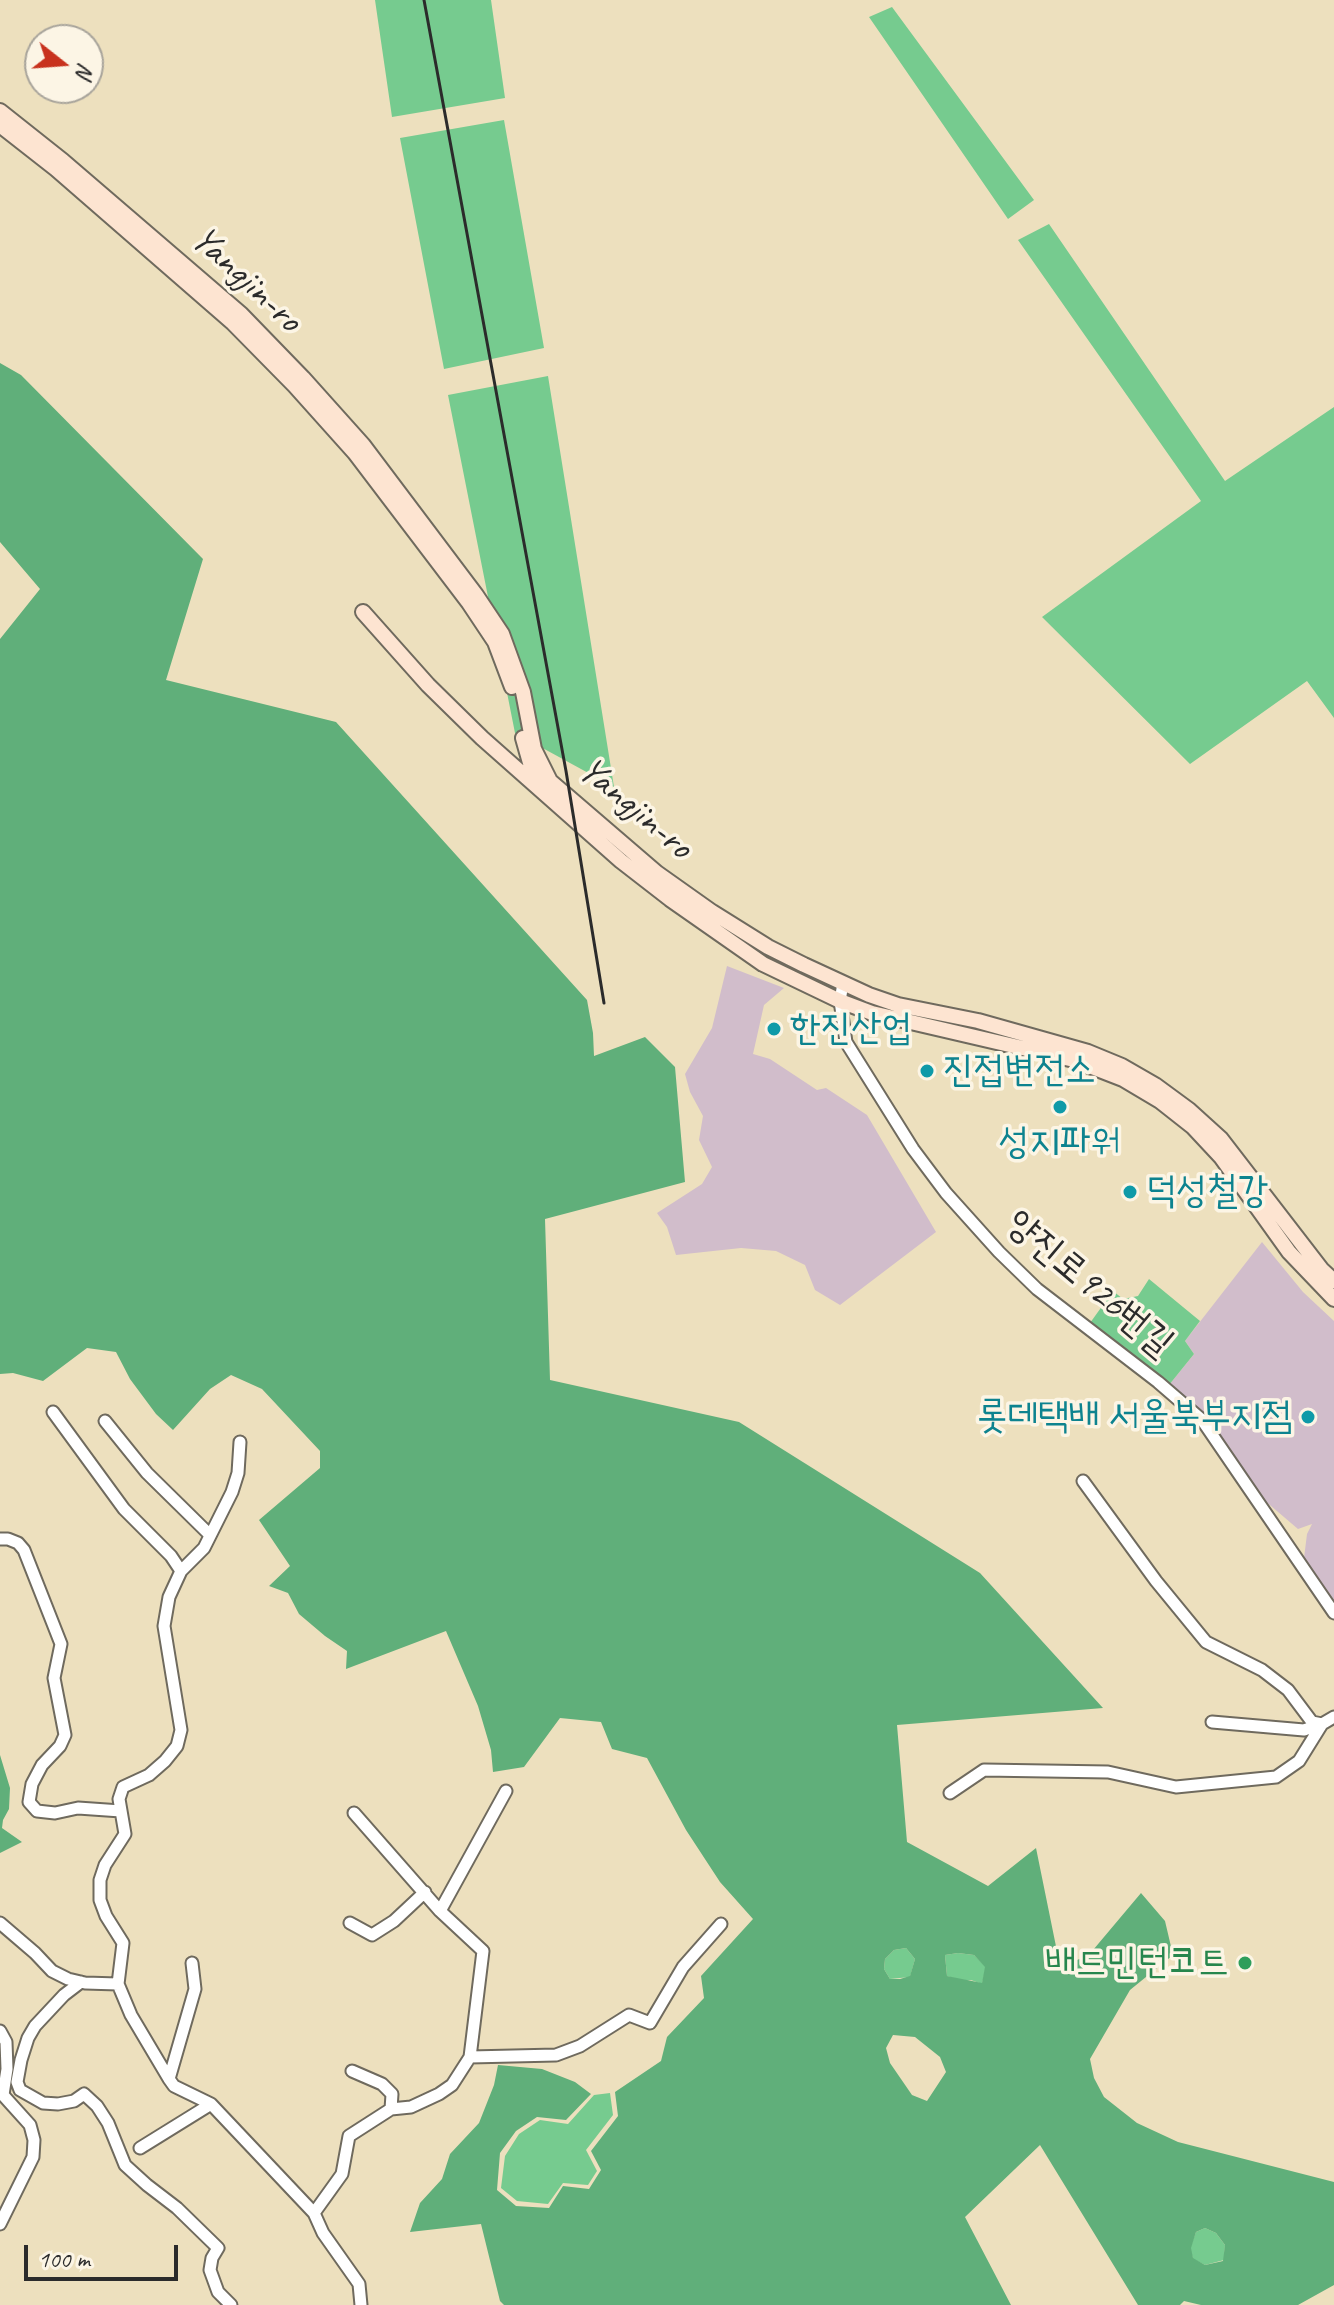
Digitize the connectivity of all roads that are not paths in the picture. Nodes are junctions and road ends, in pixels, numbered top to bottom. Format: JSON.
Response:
{"nodes":[{"id":1,"x":0,"y":111,"type":"edge"},
{"id":2,"x":0,"y":125,"type":"edge"},
{"id":3,"x":363,"y":612,"type":"dead end"},
{"id":4,"x":536,"y":785,"type":"junction"},
{"id":5,"x":843,"y":983,"type":"junction"},
{"id":6,"x":840,"y":1001,"type":"junction"},
{"id":7,"x":1334,"y":1281,"type":"edge"},
{"id":8,"x":1334,"y":1299,"type":"edge"},
{"id":9,"x":53,"y":1412,"type":"dead end"},
{"id":10,"x":105,"y":1421,"type":"dead end"},
{"id":11,"x":240,"y":1442,"type":"dead end"},
{"id":12,"x":1083,"y":1481,"type":"dead end"},
{"id":13,"x":210,"y":1535,"type":"junction"},
{"id":14,"x":0,"y":1539,"type":"edge"},
{"id":15,"x":181,"y":1571,"type":"junction"},
{"id":16,"x":1334,"y":1613,"type":"edge"},
{"id":17,"x":1334,"y":1717,"type":"edge"},
{"id":18,"x":1212,"y":1722,"type":"dead end"},
{"id":19,"x":1322,"y":1724,"type":"junction"},
{"id":20,"x":506,"y":1791,"type":"dead end"},
{"id":21,"x":950,"y":1793,"type":"dead end"},
{"id":22,"x":121,"y":1811,"type":"junction"},
{"id":23,"x":354,"y":1813,"type":"dead end"},
{"id":24,"x":425,"y":1892,"type":"junction"},
{"id":25,"x":440,"y":1911,"type":"junction"},
{"id":26,"x":0,"y":1923,"type":"edge"},
{"id":27,"x":350,"y":1923,"type":"dead end"},
{"id":28,"x":721,"y":1924,"type":"dead end"},
{"id":29,"x":192,"y":1963,"type":"dead end"},
{"id":30,"x":81,"y":1982,"type":"junction"},
{"id":31,"x":118,"y":1984,"type":"junction"},
{"id":32,"x":0,"y":2031,"type":"edge"},
{"id":33,"x":470,"y":2057,"type":"junction"},
{"id":34,"x":352,"y":2071,"type":"dead end"},
{"id":35,"x":169,"y":2079,"type":"junction"},
{"id":36,"x":211,"y":2104,"type":"junction"},
{"id":37,"x":391,"y":2109,"type":"junction"},
{"id":38,"x":140,"y":2148,"type":"dead end"},
{"id":39,"x":314,"y":2213,"type":"junction"},
{"id":40,"x":0,"y":2224,"type":"edge"},
{"id":41,"x":231,"y":2305,"type":"edge"},
{"id":42,"x":361,"y":2305,"type":"edge"}],
"edges":[{"from":1,"to":5,"type":"main road","name":"Yangjin-ro"},
{"from":2,"to":4,"type":"main road","name":"Yangjin-ro"},
{"from":3,"to":4,"type":"main road","name":"Yangjin-ro"},
{"from":4,"to":6,"type":"main road","name":"Yangjin-ro"},
{"from":5,"to":6,"type":"street","name":"양진로926번길"},
{"from":5,"to":7,"type":"main road","name":"Yangjin-ro"},
{"from":6,"to":8,"type":"main road","name":"Yangjin-ro"},
{"from":6,"to":16,"type":"street","name":"양진로926번길"},
{"from":9,"to":15,"type":"street"},
{"from":10,"to":13,"type":"street"},
{"from":11,"to":13,"type":"street"},
{"from":12,"to":19,"type":"street"},
{"from":13,"to":15,"type":"street"},
{"from":14,"to":22,"type":"street"},
{"from":15,"to":22,"type":"street"},
{"from":17,"to":19,"type":"street"},
{"from":18,"to":19,"type":"street"},
{"from":19,"to":21,"type":"street"},
{"from":20,"to":25,"type":"street"},
{"from":22,"to":31,"type":"street"},
{"from":23,"to":24,"type":"street"},
{"from":24,"to":25,"type":"street"},
{"from":24,"to":27,"type":"street"},
{"from":25,"to":33,"type":"street"},
{"from":26,"to":30,"type":"street"},
{"from":28,"to":33,"type":"street"},
{"from":29,"to":35,"type":"street"},
{"from":30,"to":31,"type":"street"},
{"from":30,"to":41,"type":"street"},
{"from":31,"to":35,"type":"street"},
{"from":32,"to":40,"type":"street"},
{"from":33,"to":37,"type":"street"},
{"from":34,"to":37,"type":"street"},
{"from":35,"to":36,"type":"street"},
{"from":36,"to":38,"type":"street"},
{"from":36,"to":39,"type":"street"},
{"from":37,"to":39,"type":"street"},
{"from":39,"to":42,"type":"street"}]}
